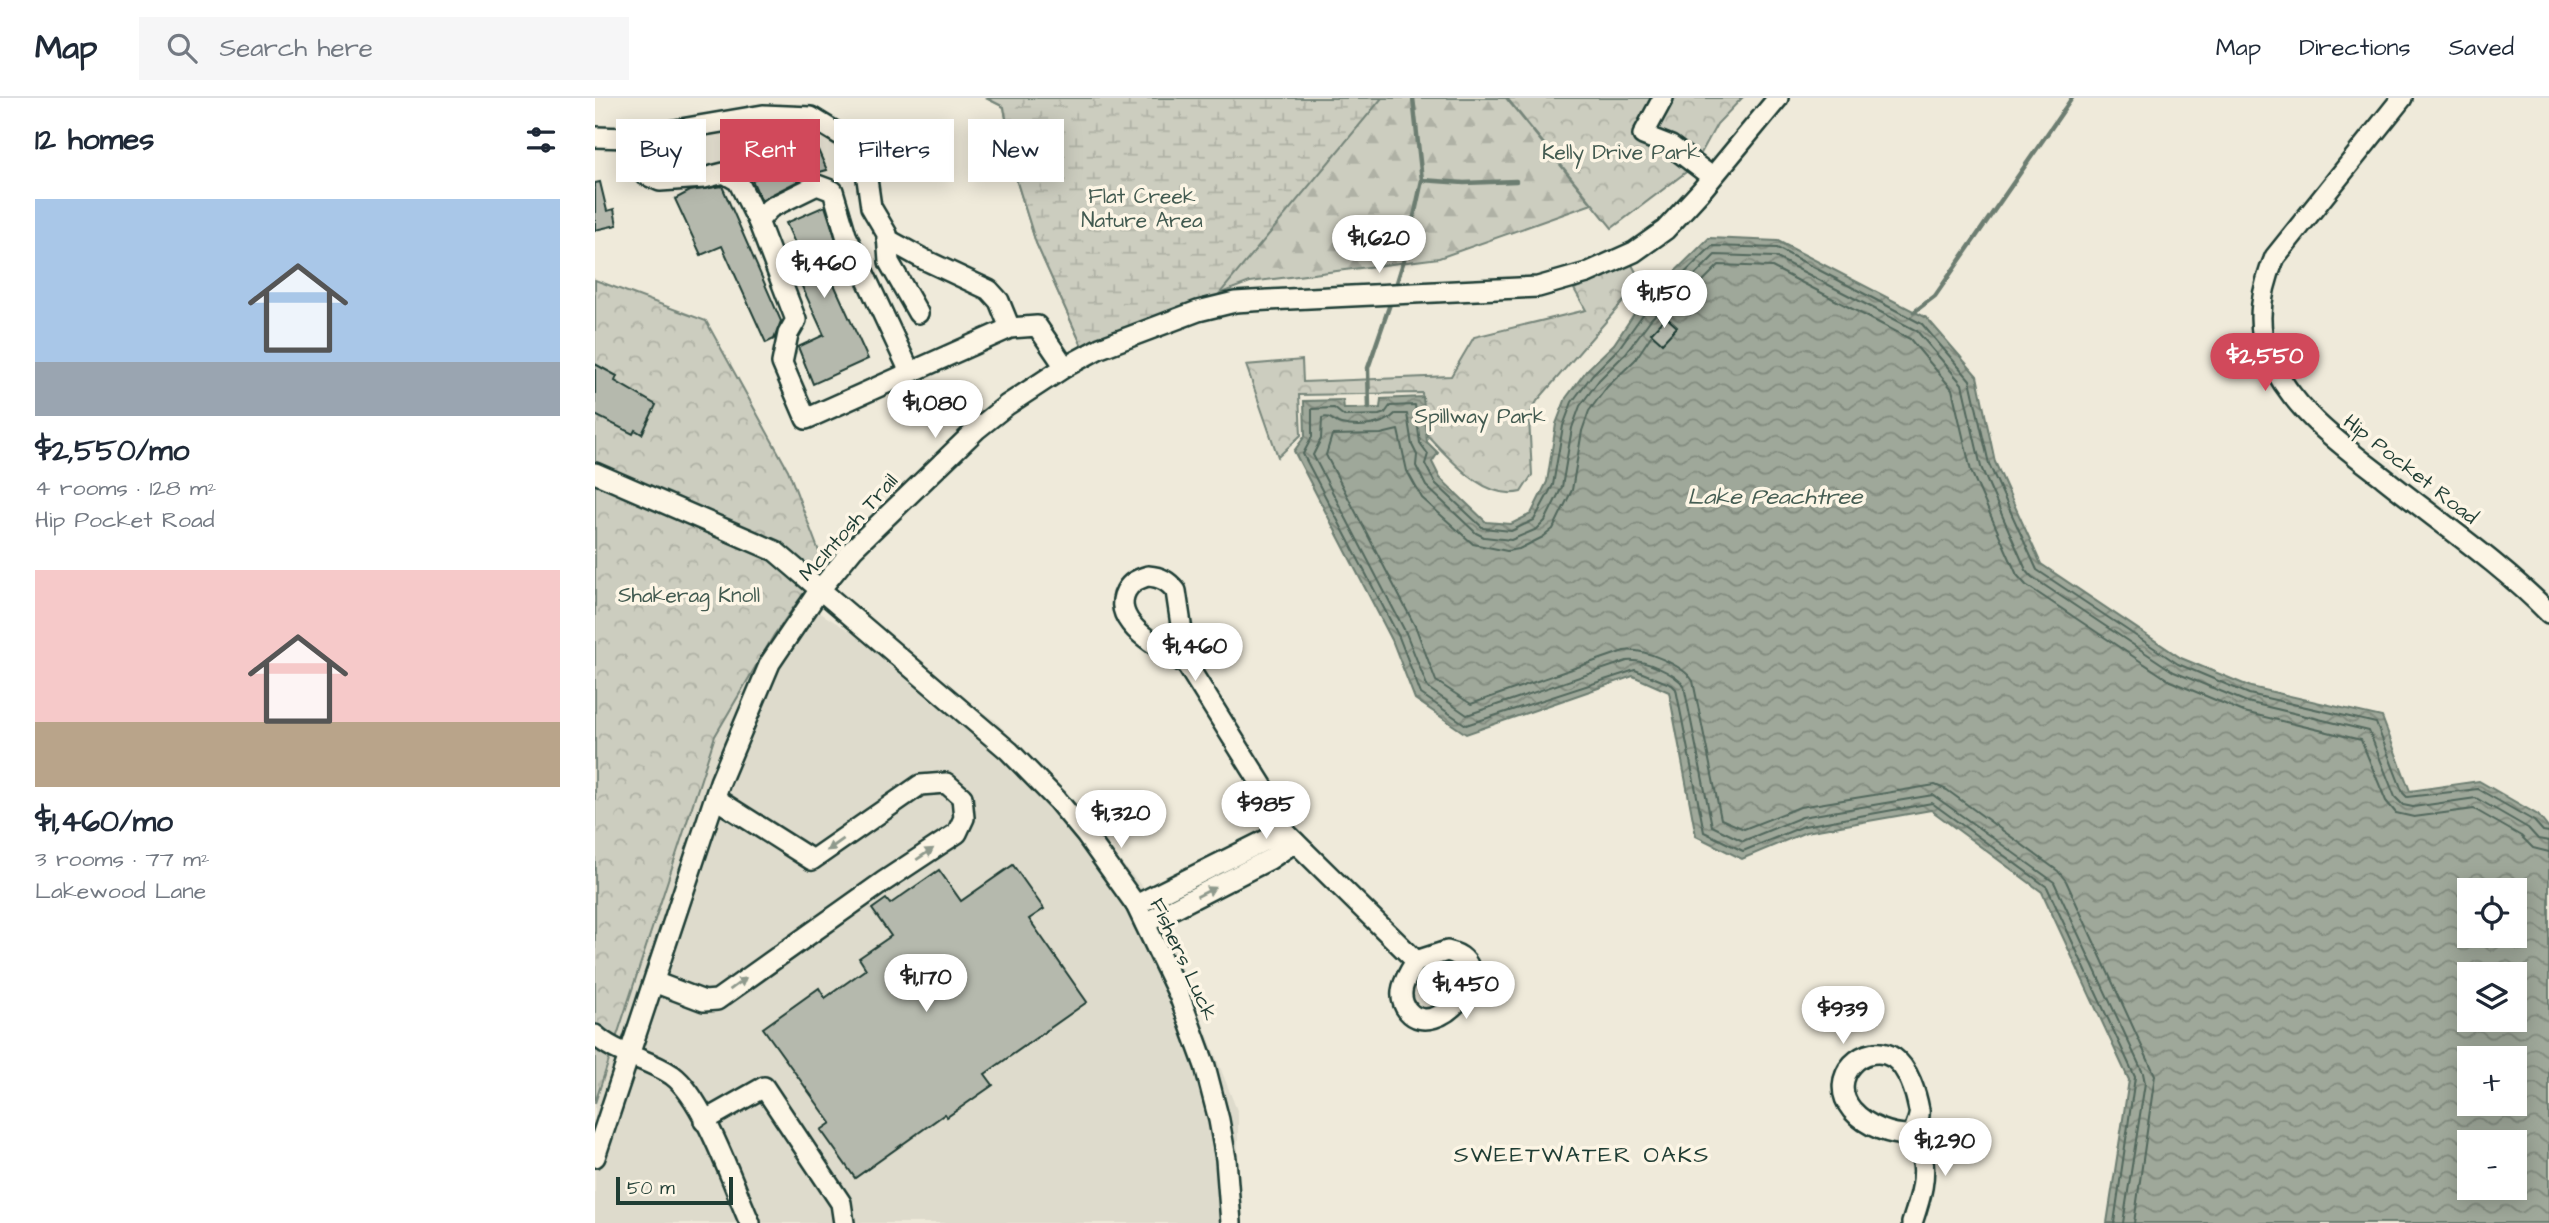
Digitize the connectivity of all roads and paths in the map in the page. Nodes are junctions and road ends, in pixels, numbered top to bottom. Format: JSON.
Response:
{"nodes":[{"id":1,"x":1663,"y":98,"type":"edge"},
{"id":2,"x":1778,"y":98,"type":"edge"},
{"id":3,"x":2402,"y":98,"type":"edge"},
{"id":4,"x":706,"y":125,"type":"edge"},
{"id":5,"x":595,"y":137,"type":"edge"},
{"id":6,"x":616,"y":138,"type":"edge"},
{"id":7,"x":706,"y":176,"type":"edge"},
{"id":8,"x":1712,"y":177,"type":"junction"},
{"id":9,"x":758,"y":221,"type":"junction"},
{"id":10,"x":887,"y":239,"type":"junction"},
{"id":11,"x":918,"y":313,"type":"dead end"},
{"id":12,"x":1010,"y":328,"type":"junction"},
{"id":13,"x":1065,"y":368,"type":"junction"},
{"id":14,"x":910,"y":373,"type":"junction"},
{"id":15,"x":595,"y":473,"type":"edge"},
{"id":16,"x":821,"y":589,"type":"junction"},
{"id":17,"x":2549,"y":612,"type":"edge"},
{"id":18,"x":1187,"y":665,"type":"junction"},
{"id":19,"x":716,"y":799,"type":"junction"},
{"id":20,"x":1289,"y":837,"type":"junction"},
{"id":21,"x":1136,"y":905,"type":"junction"},
{"id":22,"x":1145,"y":923,"type":"junction"},
{"id":23,"x":1416,"y":961,"type":"dead end"},
{"id":24,"x":654,"y":982,"type":"junction"},
{"id":25,"x":595,"y":1035,"type":"edge"},
{"id":26,"x":629,"y":1055,"type":"junction"},
{"id":27,"x":704,"y":1121,"type":"junction"},
{"id":28,"x":1914,"y":1135,"type":"junction"},
{"id":29,"x":595,"y":1157,"type":"edge"},
{"id":30,"x":750,"y":1223,"type":"edge"},
{"id":31,"x":844,"y":1223,"type":"edge"},
{"id":32,"x":1231,"y":1223,"type":"edge"},
{"id":33,"x":1912,"y":1223,"type":"edge"}],
"edges":[{"from":1,"to":8,"type":"street"},
{"from":2,"to":8,"type":"street","name":"McIntosh Trail"},
{"from":3,"to":17,"type":"street","name":"Hip Pocket Road"},
{"from":4,"to":10,"type":"street"},
{"from":5,"to":6,"type":"street"},
{"from":7,"to":9,"type":"street"},
{"from":8,"to":13,"type":"street","name":"McIntosh Trail"},
{"from":9,"to":14,"type":"street"},
{"from":9,"to":14,"type":"street"},
{"from":10,"to":11,"type":"street"},
{"from":10,"to":12,"type":"street"},
{"from":12,"to":13,"type":"street"},
{"from":12,"to":14,"type":"street"},
{"from":13,"to":16,"type":"street","name":"McIntosh Trail"},
{"from":15,"to":16,"type":"street","name":"Fishers Luck"},
{"from":16,"to":19,"type":"street","name":"McIntosh Trail"},
{"from":16,"to":21,"type":"street","name":"Fishers Luck"},
{"from":18,"to":18,"type":"street"},
{"from":18,"to":20,"type":"street"},
{"from":19,"to":24,"type":"street","name":"McIntosh Trail"},
{"from":24,"to":19,"type":"street","one_way":true},
{"from":20,"to":21,"type":"street"},
{"from":22,"to":20,"type":"street","one_way":true},
{"from":20,"to":23,"type":"street"},
{"from":21,"to":22,"type":"street","name":"Fishers Luck"},
{"from":22,"to":32,"type":"street","name":"Fishers Luck"},
{"from":24,"to":26,"type":"street","name":"McIntosh Trail"},
{"from":25,"to":26,"type":"street"},
{"from":26,"to":27,"type":"street"},
{"from":26,"to":29,"type":"street","name":"McIntosh Trail"},
{"from":27,"to":30,"type":"street"},
{"from":27,"to":31,"type":"street"},
{"from":28,"to":28,"type":"street"},
{"from":28,"to":33,"type":"street"}]}
